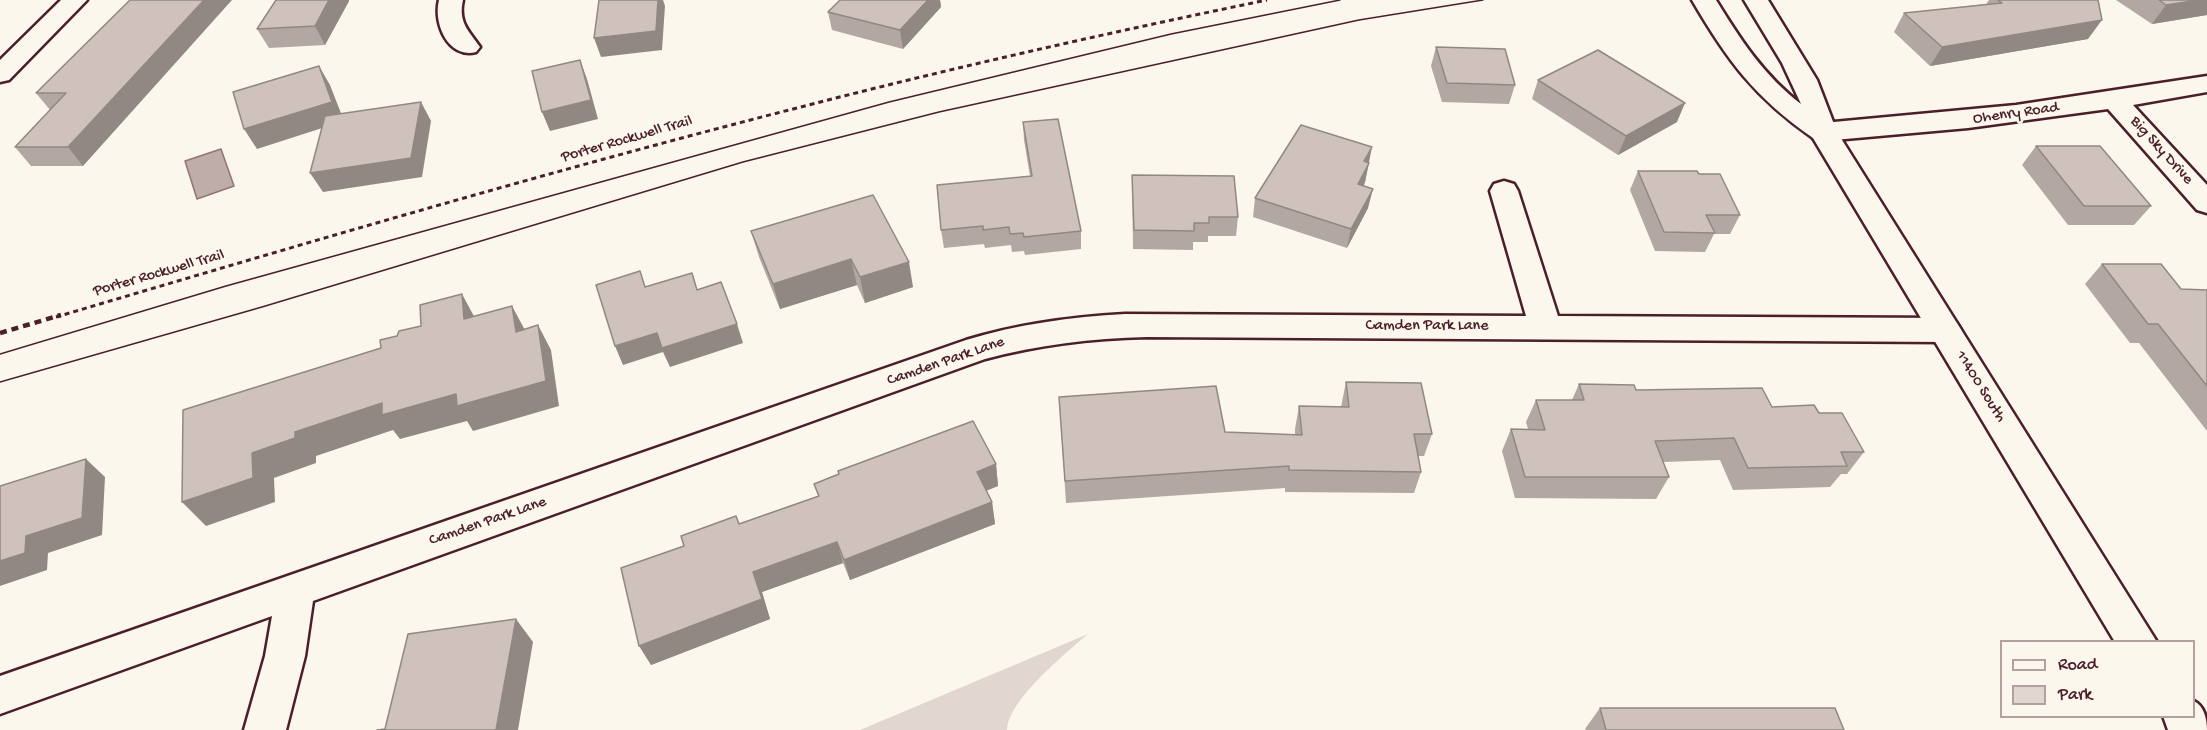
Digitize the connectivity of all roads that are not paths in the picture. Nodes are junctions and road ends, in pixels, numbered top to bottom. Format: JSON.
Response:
{"nodes":[{"id":1,"x":75,"y":0,"type":"edge"},
{"id":2,"x":451,"y":0,"type":"edge"},
{"id":3,"x":1704,"y":0,"type":"edge"},
{"id":4,"x":1756,"y":0,"type":"edge"},
{"id":5,"x":467,"y":47,"type":"dead end"},
{"id":6,"x":0,"y":74,"type":"edge"},
{"id":7,"x":2207,"y":84,"type":"edge"},
{"id":8,"x":2114,"y":100,"type":"junction"},
{"id":9,"x":1823,"y":132,"type":"junction"},
{"id":10,"x":1504,"y":191,"type":"dead end"},
{"id":11,"x":2207,"y":203,"type":"edge"},
{"id":12,"x":1545,"y":327,"type":"junction"},
{"id":13,"x":1945,"y":330,"type":"junction"},
{"id":14,"x":296,"y":590,"type":"junction"},
{"id":15,"x":2136,"y":640,"type":"edge"},
{"id":16,"x":0,"y":695,"type":"edge"},
{"id":17,"x":265,"y":730,"type":"edge"}],
"edges":[{"from":1,"to":6,"type":"street"},
{"from":2,"to":5,"type":"street"},
{"from":3,"to":9,"type":"street","name":"11400 South"},
{"from":4,"to":9,"type":"street","name":"11400 South"},
{"from":7,"to":8,"type":"street","name":"Ohenry Road"},
{"from":8,"to":9,"type":"street","name":"Ohenry Road"},
{"from":8,"to":11,"type":"street","name":"Big Sky Drive"},
{"from":9,"to":13,"type":"street","name":"11400 South"},
{"from":10,"to":12,"type":"street"},
{"from":12,"to":13,"type":"street","name":"Camden Park Lane"},
{"from":12,"to":14,"type":"street","name":"Camden Park Lane"},
{"from":13,"to":15,"type":"street","name":"11400 South"},
{"from":14,"to":16,"type":"street","name":"Camden Park Lane"},
{"from":14,"to":17,"type":"street"}]}
